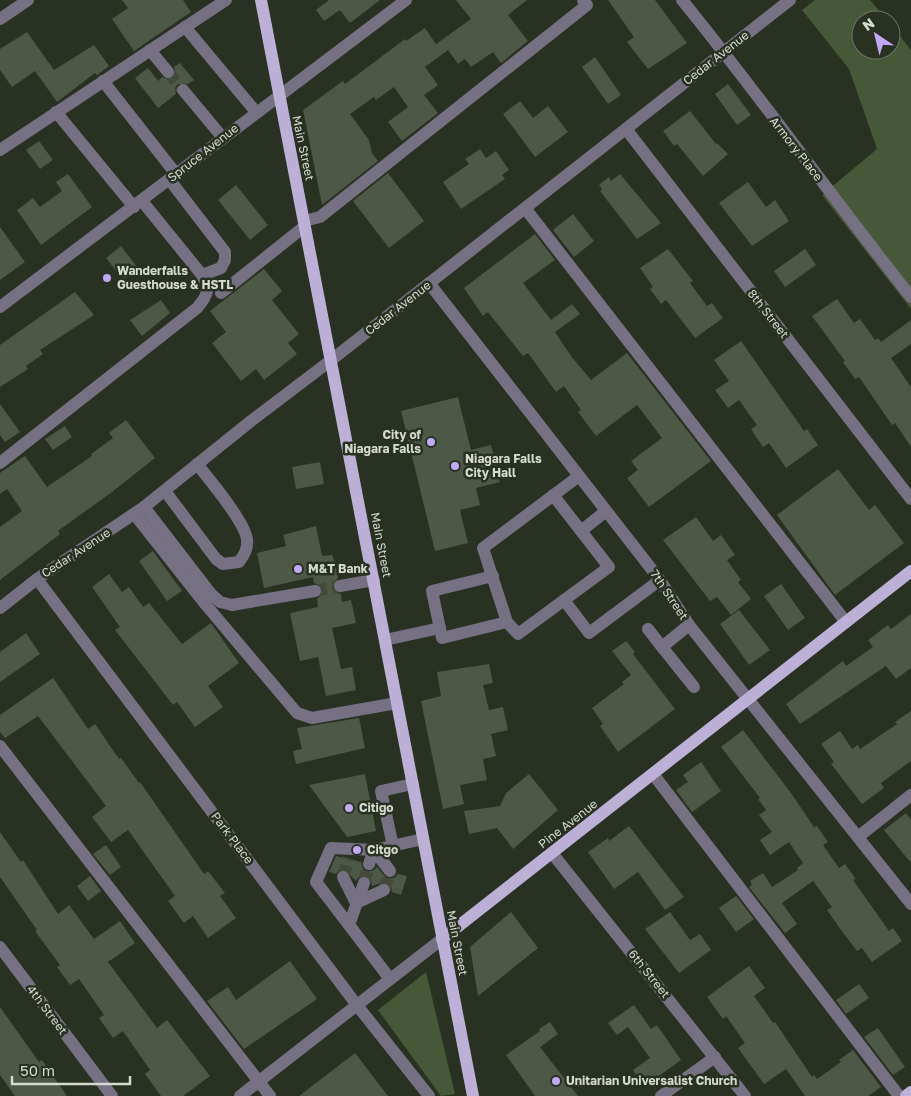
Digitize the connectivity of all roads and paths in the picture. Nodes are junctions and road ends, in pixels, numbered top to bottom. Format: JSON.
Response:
{"nodes":[{"id":1,"x":28,"y":0,"type":"edge"},
{"id":2,"x":261,"y":0,"type":"edge"},
{"id":3,"x":406,"y":0,"type":"edge"},
{"id":4,"x":583,"y":0,"type":"edge"},
{"id":5,"x":682,"y":0,"type":"edge"},
{"id":6,"x":790,"y":0,"type":"edge"},
{"id":7,"x":220,"y":2,"type":"edge"},
{"id":8,"x":0,"y":19,"type":"edge"},
{"id":9,"x":185,"y":27,"type":"junction"},
{"id":10,"x":150,"y":50,"type":"junction"},
{"id":11,"x":724,"y":52,"type":"junction"},
{"id":12,"x":168,"y":72,"type":"tunnel mouth"},
{"id":13,"x":103,"y":81,"type":"junction"},
{"id":14,"x":182,"y":90,"type":"tunnel mouth"},
{"id":15,"x":278,"y":95,"type":"junction"},
{"id":16,"x":56,"y":112,"type":"junction"},
{"id":17,"x":256,"y":112,"type":"junction"},
{"id":18,"x":626,"y":129,"type":"junction"},
{"id":19,"x":223,"y":138,"type":"junction"},
{"id":20,"x":0,"y":150,"type":"edge"},
{"id":21,"x":173,"y":177,"type":"junction"},
{"id":22,"x":138,"y":204,"type":"junction"},
{"id":23,"x":525,"y":208,"type":"junction"},
{"id":24,"x":305,"y":224,"type":"junction"},
{"id":25,"x":202,"y":275,"type":"junction"},
{"id":26,"x":429,"y":283,"type":"junction"},
{"id":27,"x":221,"y":293,"type":"dead end"},
{"id":28,"x":911,"y":297,"type":"edge"},
{"id":29,"x":0,"y":307,"type":"edge"},
{"id":30,"x":330,"y":361,"type":"junction"},
{"id":31,"x":0,"y":463,"type":"edge"},
{"id":32,"x":197,"y":464,"type":"junction"},
{"id":33,"x":579,"y":476,"type":"junction"},
{"id":34,"x":165,"y":491,"type":"junction"},
{"id":35,"x":553,"y":495,"type":"junction"},
{"id":36,"x":911,"y":499,"type":"edge"},
{"id":37,"x":139,"y":511,"type":"junction"},
{"id":38,"x":606,"y":511,"type":"junction"},
{"id":39,"x":581,"y":531,"type":"junction"},
{"id":40,"x":911,"y":571,"type":"edge"},
{"id":41,"x":493,"y":576,"type":"junction"},
{"id":42,"x":37,"y":579,"type":"junction"},
{"id":43,"x":374,"y":580,"type":"junction"},
{"id":44,"x":660,"y":580,"type":"junction"},
{"id":45,"x":340,"y":586,"type":"tunnel mouth"},
{"id":46,"x":315,"y":591,"type":"tunnel mouth"},
{"id":47,"x":564,"y":600,"type":"junction"},
{"id":48,"x":0,"y":608,"type":"edge"},
{"id":49,"x":507,"y":622,"type":"junction"},
{"id":50,"x":846,"y":622,"type":"junction"},
{"id":51,"x":689,"y":625,"type":"junction"},
{"id":52,"x":440,"y":628,"type":"junction"},
{"id":53,"x":648,"y":629,"type":"dead end"},
{"id":54,"x":385,"y":640,"type":"junction"},
{"id":55,"x":662,"y":646,"type":"junction"},
{"id":56,"x":694,"y":687,"type":"dead end"},
{"id":57,"x":746,"y":699,"type":"junction"},
{"id":58,"x":397,"y":703,"type":"junction"},
{"id":59,"x":0,"y":746,"type":"edge"},
{"id":60,"x":653,"y":774,"type":"junction"},
{"id":61,"x":412,"y":784,"type":"junction"},
{"id":62,"x":911,"y":795,"type":"edge"},
{"id":63,"x":858,"y":837,"type":"junction"},
{"id":64,"x":423,"y":839,"type":"junction"},
{"id":65,"x":392,"y":846,"type":"junction"},
{"id":66,"x":374,"y":850,"type":"junction"},
{"id":67,"x":552,"y":853,"type":"junction"},
{"id":68,"x":349,"y":858,"type":"dead end"},
{"id":69,"x":369,"y":864,"type":"tunnel mouth"},
{"id":70,"x":390,"y":871,"type":"dead end"},
{"id":71,"x":343,"y":876,"type":"tunnel mouth"},
{"id":72,"x":364,"y":883,"type":"tunnel mouth"},
{"id":73,"x":384,"y":890,"type":"dead end"},
{"id":74,"x":356,"y":903,"type":"junction"},
{"id":75,"x":911,"y":904,"type":"edge"},
{"id":76,"x":349,"y":925,"type":"junction"},
{"id":77,"x":442,"y":939,"type":"junction"},
{"id":78,"x":0,"y":948,"type":"edge"},
{"id":79,"x":390,"y":978,"type":"junction"},
{"id":80,"x":356,"y":1004,"type":"junction"},
{"id":81,"x":715,"y":1057,"type":"junction"},
{"id":82,"x":259,"y":1081,"type":"junction"},
{"id":83,"x":911,"y":1092,"type":"edge"},
{"id":84,"x":112,"y":1096,"type":"edge"},
{"id":85,"x":240,"y":1096,"type":"edge"},
{"id":86,"x":270,"y":1096,"type":"edge"},
{"id":87,"x":428,"y":1096,"type":"edge"},
{"id":88,"x":473,"y":1096,"type":"edge"},
{"id":89,"x":660,"y":1096,"type":"edge"},
{"id":90,"x":745,"y":1096,"type":"edge"},
{"id":91,"x":899,"y":1096,"type":"edge"},
{"id":92,"x":906,"y":1096,"type":"edge"}],
"edges":[{"from":1,"to":8,"type":"street"},
{"from":2,"to":15,"type":"main road","name":"Main Street"},
{"from":3,"to":15,"type":"street","name":"Spruce Avenue"},
{"from":4,"to":24,"type":"street"},
{"from":5,"to":11,"type":"street","name":"Armory Place"},
{"from":6,"to":11,"type":"street","name":"Cedar Avenue"},
{"from":7,"to":9,"type":"street"},
{"from":9,"to":10,"type":"street"},
{"from":9,"to":17,"type":"street"},
{"from":10,"to":12,"type":"street"},
{"from":10,"to":13,"type":"street"},
{"from":11,"to":18,"type":"street","name":"Cedar Avenue"},
{"from":11,"to":28,"type":"street","name":"Armory Place"},
{"from":13,"to":16,"type":"street"},
{"from":13,"to":21,"type":"street"},
{"from":14,"to":19,"type":"street"},
{"from":15,"to":17,"type":"street","name":"Spruce Avenue"},
{"from":15,"to":24,"type":"main road","name":"Main Street"},
{"from":16,"to":20,"type":"street"},
{"from":16,"to":22,"type":"street"},
{"from":17,"to":19,"type":"street","name":"Spruce Avenue"},
{"from":18,"to":23,"type":"street","name":"Cedar Avenue"},
{"from":18,"to":36,"type":"street","name":"8th Street"},
{"from":19,"to":21,"type":"street","name":"Spruce Avenue"},
{"from":21,"to":22,"type":"street","name":"Spruce Avenue"},
{"from":21,"to":25,"type":"street"},
{"from":22,"to":25,"type":"street"},
{"from":22,"to":29,"type":"street","name":"Spruce Avenue"},
{"from":23,"to":26,"type":"street","name":"Cedar Avenue"},
{"from":23,"to":50,"type":"street"},
{"from":24,"to":27,"type":"street"},
{"from":24,"to":30,"type":"main road","name":"Main Street"},
{"from":25,"to":31,"type":"street"},
{"from":26,"to":30,"type":"street","name":"Cedar Avenue"},
{"from":26,"to":33,"type":"street","name":"7th Street"},
{"from":30,"to":32,"type":"street","name":"Cedar Avenue"},
{"from":30,"to":43,"type":"main road","name":"Main Street"},
{"from":32,"to":34,"type":"street","name":"Cedar Avenue"},
{"from":32,"to":34,"type":"street"},
{"from":33,"to":35,"type":"street"},
{"from":33,"to":38,"type":"street","name":"7th Street"},
{"from":34,"to":37,"type":"street","name":"Cedar Avenue"},
{"from":35,"to":39,"type":"street"},
{"from":35,"to":41,"type":"street"},
{"from":37,"to":42,"type":"street","name":"Cedar Avenue"},
{"from":37,"to":46,"type":"street"},
{"from":37,"to":58,"type":"street"},
{"from":38,"to":39,"type":"street"},
{"from":38,"to":44,"type":"street","name":"7th Street"},
{"from":39,"to":47,"type":"street"},
{"from":40,"to":50,"type":"main road","name":"Pine Avenue"},
{"from":41,"to":49,"type":"street"},
{"from":41,"to":52,"type":"street"},
{"from":42,"to":48,"type":"street","name":"Cedar Avenue"},
{"from":42,"to":80,"type":"street","name":"Park Place"},
{"from":43,"to":45,"type":"street"},
{"from":43,"to":54,"type":"main road","name":"Main Street"},
{"from":44,"to":47,"type":"street"},
{"from":44,"to":51,"type":"street","name":"7th Street"},
{"from":47,"to":49,"type":"street"},
{"from":49,"to":52,"type":"street"},
{"from":50,"to":57,"type":"main road","name":"Pine Avenue"},
{"from":51,"to":55,"type":"street"},
{"from":51,"to":57,"type":"street","name":"7th Street"},
{"from":52,"to":54,"type":"street"},
{"from":53,"to":55,"type":"street"},
{"from":54,"to":58,"type":"main road","name":"Main Street"},
{"from":55,"to":56,"type":"street"},
{"from":57,"to":60,"type":"main road","name":"Pine Avenue"},
{"from":57,"to":63,"type":"street","name":"7th Street"},
{"from":58,"to":61,"type":"main road","name":"Main Street"},
{"from":59,"to":82,"type":"street"},
{"from":60,"to":67,"type":"main road","name":"Pine Avenue"},
{"from":60,"to":91,"type":"street"},
{"from":61,"to":64,"type":"main road","name":"Main Street"},
{"from":61,"to":65,"type":"street"},
{"from":62,"to":63,"type":"street"},
{"from":63,"to":75,"type":"street","name":"7th Street"},
{"from":64,"to":65,"type":"street"},
{"from":64,"to":77,"type":"main road","name":"Main Street"},
{"from":65,"to":66,"type":"street"},
{"from":66,"to":68,"type":"street"},
{"from":66,"to":69,"type":"street"},
{"from":66,"to":70,"type":"street"},
{"from":66,"to":76,"type":"street"},
{"from":67,"to":77,"type":"main road","name":"Pine Avenue"},
{"from":67,"to":81,"type":"street","name":"6th Street"},
{"from":71,"to":74,"type":"street"},
{"from":72,"to":74,"type":"street"},
{"from":73,"to":74,"type":"street"},
{"from":74,"to":76,"type":"street"},
{"from":76,"to":79,"type":"street"},
{"from":77,"to":79,"type":"street","name":"Pine Avenue"},
{"from":77,"to":88,"type":"main road","name":"Main Street"},
{"from":78,"to":84,"type":"street","name":"4th Street"},
{"from":79,"to":80,"type":"street","name":"Pine Avenue"},
{"from":80,"to":82,"type":"street","name":"Pine Avenue"},
{"from":80,"to":87,"type":"street","name":"Park Place"},
{"from":81,"to":89,"type":"street"},
{"from":81,"to":90,"type":"street","name":"6th Street"},
{"from":82,"to":85,"type":"street","name":"Pine Avenue"},
{"from":82,"to":86,"type":"street"},
{"from":83,"to":92,"type":"main road"}]}
